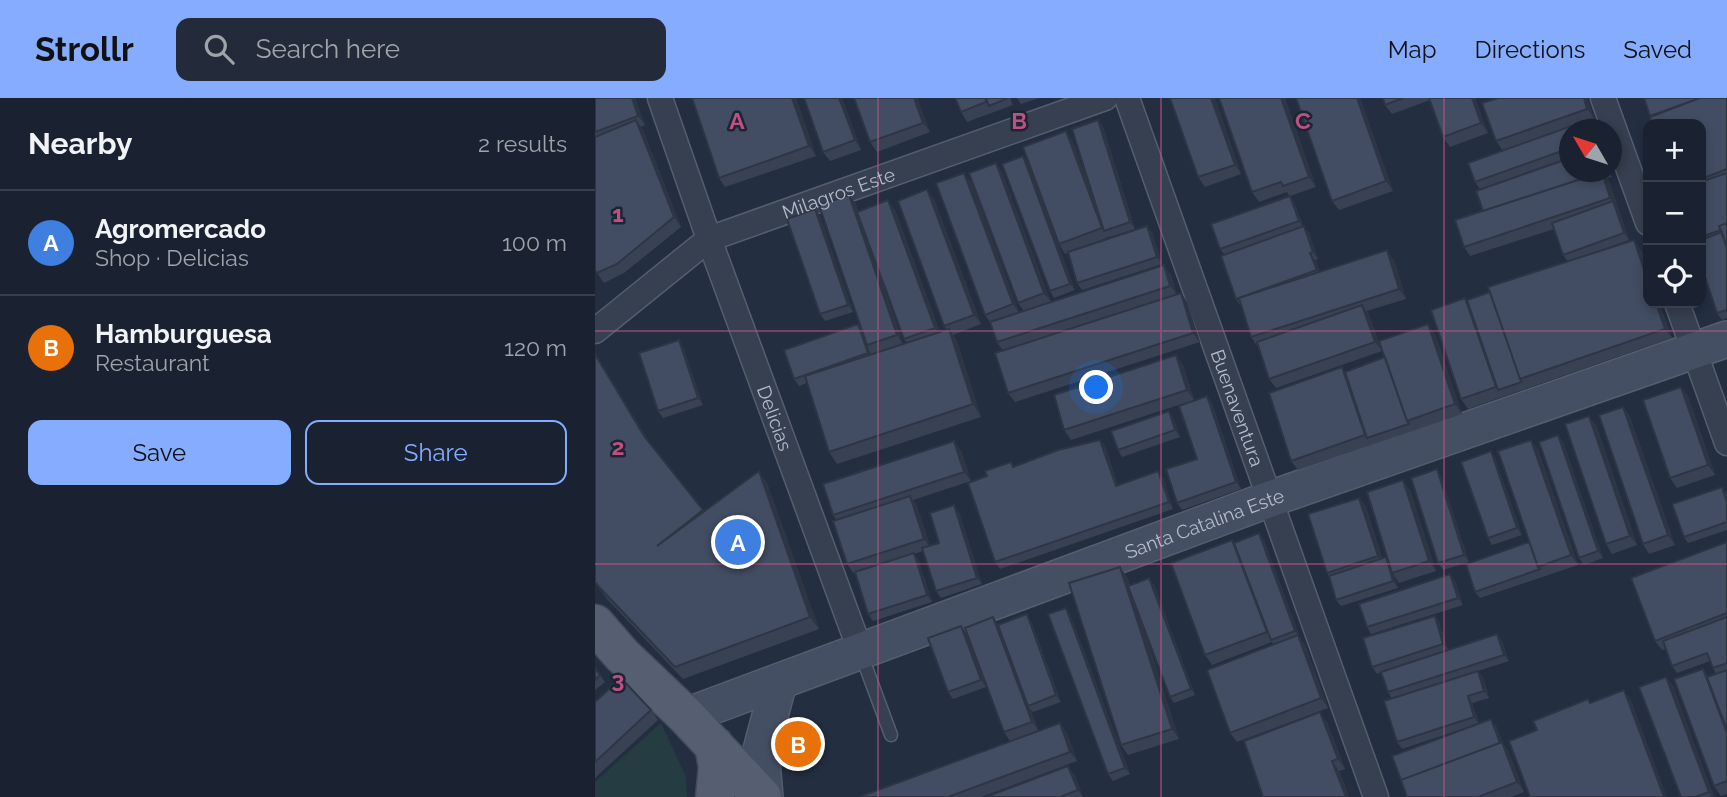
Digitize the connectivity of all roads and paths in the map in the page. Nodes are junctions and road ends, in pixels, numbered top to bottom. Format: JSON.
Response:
{"nodes":[{"id":1,"x":660,"y":98,"type":"edge"},
{"id":2,"x":1105,"y":98,"type":"edge"},
{"id":3,"x":1128,"y":98,"type":"edge"},
{"id":4,"x":1603,"y":98,"type":"edge"},
{"id":5,"x":1643,"y":209,"type":"edge"},
{"id":6,"x":709,"y":239,"type":"junction"},
{"id":7,"x":1679,"y":308,"type":"edge"},
{"id":8,"x":595,"y":331,"type":"edge"},
{"id":9,"x":1727,"y":339,"type":"edge"},
{"id":10,"x":1695,"y":351,"type":"junction"},
{"id":11,"x":1727,"y":443,"type":"edge"},
{"id":12,"x":1270,"y":499,"type":"junction"},
{"id":13,"x":595,"y":624,"type":"edge"},
{"id":14,"x":860,"y":650,"type":"junction"},
{"id":15,"x":779,"y":682,"type":"junction"},
{"id":16,"x":686,"y":716,"type":"junction"},
{"id":17,"x":891,"y":735,"type":"dead end"},
{"id":18,"x":714,"y":745,"type":"junction"},
{"id":19,"x":715,"y":797,"type":"edge"},
{"id":20,"x":764,"y":797,"type":"edge"},
{"id":21,"x":1376,"y":797,"type":"edge"}],
"edges":[{"from":1,"to":6,"type":"street","name":"Delicias"},
{"from":2,"to":6,"type":"street","name":"Milagros Este"},
{"from":3,"to":12,"type":"street","name":"Buenaventura"},
{"from":4,"to":5,"type":"street"},
{"from":6,"to":8,"type":"street","name":"Milagros Este"},
{"from":6,"to":14,"type":"street","name":"Delicias"},
{"from":7,"to":10,"type":"street"},
{"from":9,"to":10,"type":"street","name":"Santa Catalina Este"},
{"from":10,"to":11,"type":"street"},
{"from":10,"to":12,"type":"street","name":"Santa Catalina Este"},
{"from":12,"to":14,"type":"street","name":"Santa Catalina Este"},
{"from":12,"to":21,"type":"street","name":"Buenaventura"},
{"from":13,"to":16,"type":"main road"},
{"from":14,"to":15,"type":"street","name":"Santa Catalina Este"},
{"from":14,"to":17,"type":"lane","name":"Delicias"},
{"from":15,"to":16,"type":"street","name":"Santa Catalina Este"},
{"from":15,"to":20,"type":"street"},
{"from":16,"to":18,"type":"main road"},
{"from":18,"to":19,"type":"main road"},
{"from":18,"to":20,"type":"main road"}]}
